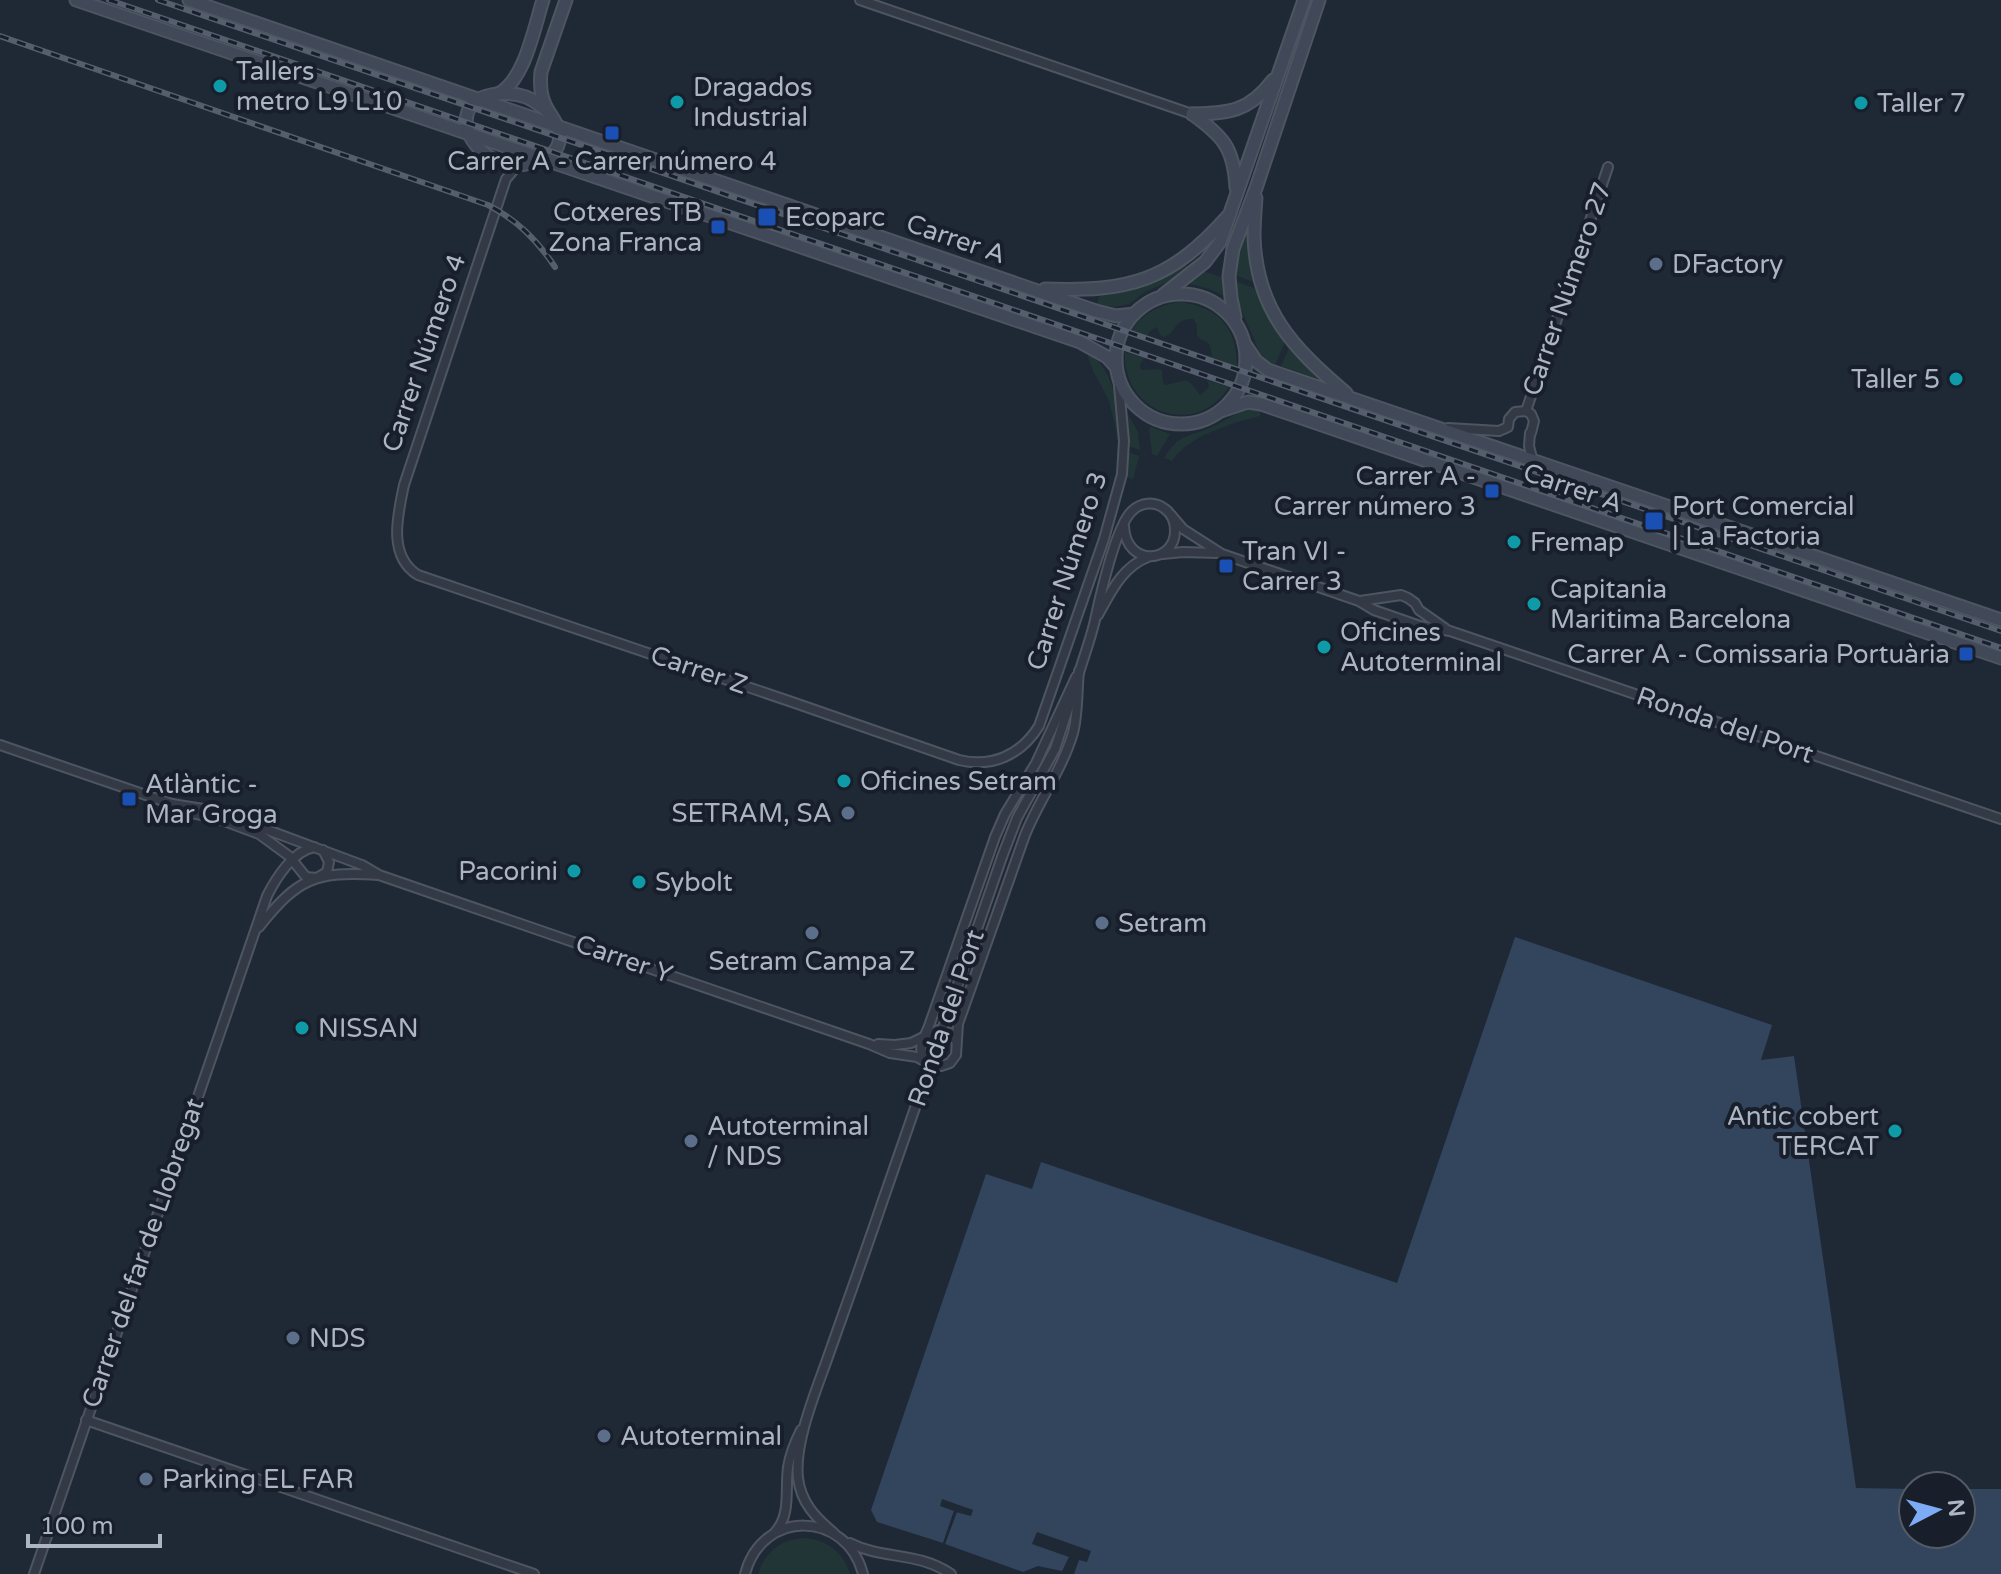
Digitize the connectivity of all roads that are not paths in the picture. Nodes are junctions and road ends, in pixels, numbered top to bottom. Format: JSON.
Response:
{"nodes":[{"id":1,"x":76,"y":0,"type":"edge"},
{"id":2,"x":189,"y":0,"type":"edge"},
{"id":3,"x":543,"y":0,"type":"edge"},
{"id":4,"x":566,"y":0,"type":"edge"},
{"id":5,"x":860,"y":0,"type":"edge"},
{"id":6,"x":1304,"y":0,"type":"edge"},
{"id":7,"x":1319,"y":0,"type":"edge"},
{"id":8,"x":1280,"y":70,"type":"junction"},
{"id":9,"x":497,"y":94,"type":"junction"},
{"id":10,"x":480,"y":99,"type":"junction"},
{"id":11,"x":547,"y":111,"type":"junction"},
{"id":12,"x":1192,"y":114,"type":"junction"},
{"id":13,"x":558,"y":126,"type":"junction"},
{"id":14,"x":470,"y":135,"type":"junction"},
{"id":15,"x":544,"y":159,"type":"junction"},
{"id":16,"x":518,"y":165,"type":"junction"},
{"id":17,"x":1608,"y":167,"type":"dead end"},
{"id":18,"x":1256,"y":188,"type":"junction"},
{"id":19,"x":1236,"y":196,"type":"junction"},
{"id":20,"x":1231,"y":212,"type":"junction"},
{"id":21,"x":1033,"y":289,"type":"junction"},
{"id":22,"x":1159,"y":298,"type":"junction"},
{"id":23,"x":1134,"y":314,"type":"junction"},
{"id":24,"x":1238,"y":325,"type":"junction"},
{"id":25,"x":1244,"y":343,"type":"junction"},
{"id":26,"x":1117,"y":371,"type":"junction"},
{"id":27,"x":1353,"y":398,"type":"junction"},
{"id":28,"x":1221,"y":411,"type":"junction"},
{"id":29,"x":1526,"y":411,"type":"junction"},
{"id":30,"x":1440,"y":428,"type":"junction"},
{"id":31,"x":1532,"y":458,"type":"junction"},
{"id":32,"x":1171,"y":515,"type":"junction"},
{"id":33,"x":1124,"y":526,"type":"junction"},
{"id":34,"x":1222,"y":554,"type":"junction"},
{"id":35,"x":1155,"y":556,"type":"junction"},
{"id":36,"x":403,"y":561,"type":"joint"},
{"id":37,"x":1359,"y":601,"type":"junction"},
{"id":38,"x":2001,"y":620,"type":"edge"},
{"id":39,"x":1094,"y":623,"type":"junction"},
{"id":40,"x":1450,"y":631,"type":"junction"},
{"id":41,"x":2001,"y":658,"type":"edge"},
{"id":42,"x":1079,"y":671,"type":"junction"},
{"id":43,"x":0,"y":745,"type":"edge"},
{"id":44,"x":1000,"y":760,"type":"joint"},
{"id":45,"x":172,"y":804,"type":"junction"},
{"id":46,"x":2001,"y":819,"type":"edge"},
{"id":47,"x":320,"y":849,"type":"junction"},
{"id":48,"x":303,"y":851,"type":"junction"},
{"id":49,"x":292,"y":860,"type":"junction"},
{"id":50,"x":299,"y":869,"type":"junction"},
{"id":51,"x":379,"y":875,"type":"junction"},
{"id":52,"x":317,"y":878,"type":"junction"},
{"id":53,"x":254,"y":933,"type":"junction"},
{"id":54,"x":926,"y":1035,"type":"junction"},
{"id":55,"x":869,"y":1044,"type":"junction"},
{"id":56,"x":957,"y":1046,"type":"junction"},
{"id":57,"x":927,"y":1061,"type":"junction"},
{"id":58,"x":807,"y":1419,"type":"junction"},
{"id":59,"x":86,"y":1420,"type":"junction"},
{"id":60,"x":773,"y":1533,"type":"junction"},
{"id":61,"x":834,"y":1533,"type":"junction"},
{"id":62,"x":844,"y":1541,"type":"junction"},
{"id":63,"x":34,"y":1574,"type":"edge"},
{"id":64,"x":534,"y":1574,"type":"edge"},
{"id":65,"x":745,"y":1574,"type":"edge"},
{"id":66,"x":863,"y":1574,"type":"edge"},
{"id":67,"x":951,"y":1574,"type":"edge"}],
"edges":[{"from":1,"to":14,"type":"main road"},
{"from":2,"to":10,"type":"main road"},
{"from":3,"to":9,"type":"main road"},
{"from":4,"to":11,"type":"main road"},
{"from":5,"to":12,"type":"street"},
{"from":6,"to":8,"type":"main road"},
{"from":7,"to":18,"type":"main road"},
{"from":8,"to":12,"type":"main road"},
{"from":8,"to":19,"type":"main road"},
{"from":9,"to":10,"type":"main road"},
{"from":9,"to":11,"type":"main road"},
{"from":10,"to":13,"type":"main road"},
{"from":10,"to":14,"type":"main road"},
{"from":11,"to":13,"type":"main road"},
{"from":12,"to":19,"type":"main road"},
{"from":13,"to":15,"type":"main road"},
{"from":13,"to":21,"type":"main road","name":"Carrer A"},
{"from":14,"to":15,"type":"main road"},
{"from":14,"to":16,"type":"main road"},
{"from":15,"to":16,"type":"main road"},
{"from":15,"to":26,"type":"main road"},
{"from":16,"to":36,"type":"street","name":"Carrer Número 4"},
{"from":17,"to":29,"type":"street","name":"Carrer Número 27"},
{"from":18,"to":24,"type":"main road"},
{"from":18,"to":27,"type":"main road"},
{"from":19,"to":20,"type":"main road"},
{"from":20,"to":21,"type":"main road"},
{"from":20,"to":22,"type":"main road"},
{"from":21,"to":23,"type":"main road","name":"Carrer A"},
{"from":22,"to":23,"type":"main road"},
{"from":22,"to":24,"type":"main road"},
{"from":23,"to":26,"type":"main road"},
{"from":24,"to":25,"type":"main road"},
{"from":25,"to":27,"type":"main road","name":"Carrer A"},
{"from":25,"to":28,"type":"main road"},
{"from":26,"to":28,"type":"main road"},
{"from":26,"to":44,"type":"street","name":"Carrer Número 3"},
{"from":27,"to":30,"type":"main road","name":"Carrer A"},
{"from":28,"to":41,"type":"main road","name":"Carrer A"},
{"from":29,"to":30,"type":"street"},
{"from":29,"to":31,"type":"street"},
{"from":30,"to":31,"type":"main road","name":"Carrer A"},
{"from":31,"to":38,"type":"main road","name":"Carrer A"},
{"from":32,"to":33,"type":"street"},
{"from":32,"to":34,"type":"street"},
{"from":32,"to":35,"type":"street"},
{"from":33,"to":35,"type":"street"},
{"from":33,"to":39,"type":"street"},
{"from":34,"to":35,"type":"street"},
{"from":34,"to":37,"type":"street","name":"Ronda del Port"},
{"from":35,"to":39,"type":"street","name":"Carrer Número 3"},
{"from":36,"to":44,"type":"street","name":"Carrer Z"},
{"from":37,"to":40,"type":"street","name":"Ronda del Port"},
{"from":37,"to":40,"type":"street","name":"Ronda del Port"},
{"from":39,"to":42,"type":"street","name":"Ronda del Port"},
{"from":40,"to":46,"type":"street","name":"Ronda del Port"},
{"from":42,"to":54,"type":"street"},
{"from":42,"to":56,"type":"street"},
{"from":42,"to":58,"type":"street","name":"Ronda del Port","bridge":true},
{"from":43,"to":45,"type":"street"},
{"from":45,"to":47,"type":"street"},
{"from":45,"to":49,"type":"street"},
{"from":47,"to":48,"type":"street"},
{"from":47,"to":51,"type":"street"},
{"from":47,"to":52,"type":"street"},
{"from":48,"to":49,"type":"street","name":"Carrer del far de Llobregat"},
{"from":48,"to":50,"type":"street"},
{"from":49,"to":50,"type":"street"},
{"from":49,"to":53,"type":"street","name":"Carrer del far de Llobregat"},
{"from":50,"to":52,"type":"street"},
{"from":51,"to":52,"type":"street"},
{"from":51,"to":55,"type":"street","name":"Carrer Y"},
{"from":52,"to":53,"type":"street"},
{"from":53,"to":59,"type":"street","name":"Carrer del far de Llobregat"},
{"from":54,"to":55,"type":"street"},
{"from":54,"to":56,"type":"street"},
{"from":54,"to":57,"type":"street"},
{"from":55,"to":57,"type":"street","name":"Carrer Y"},
{"from":56,"to":57,"type":"street"},
{"from":58,"to":60,"type":"street"},
{"from":58,"to":61,"type":"street"},
{"from":59,"to":63,"type":"street","name":"Carrer del far de Llobregat"},
{"from":59,"to":64,"type":"street"},
{"from":60,"to":61,"type":"street"},
{"from":60,"to":65,"type":"street"},
{"from":61,"to":62,"type":"street"},
{"from":62,"to":66,"type":"street"},
{"from":62,"to":67,"type":"street"}]}
